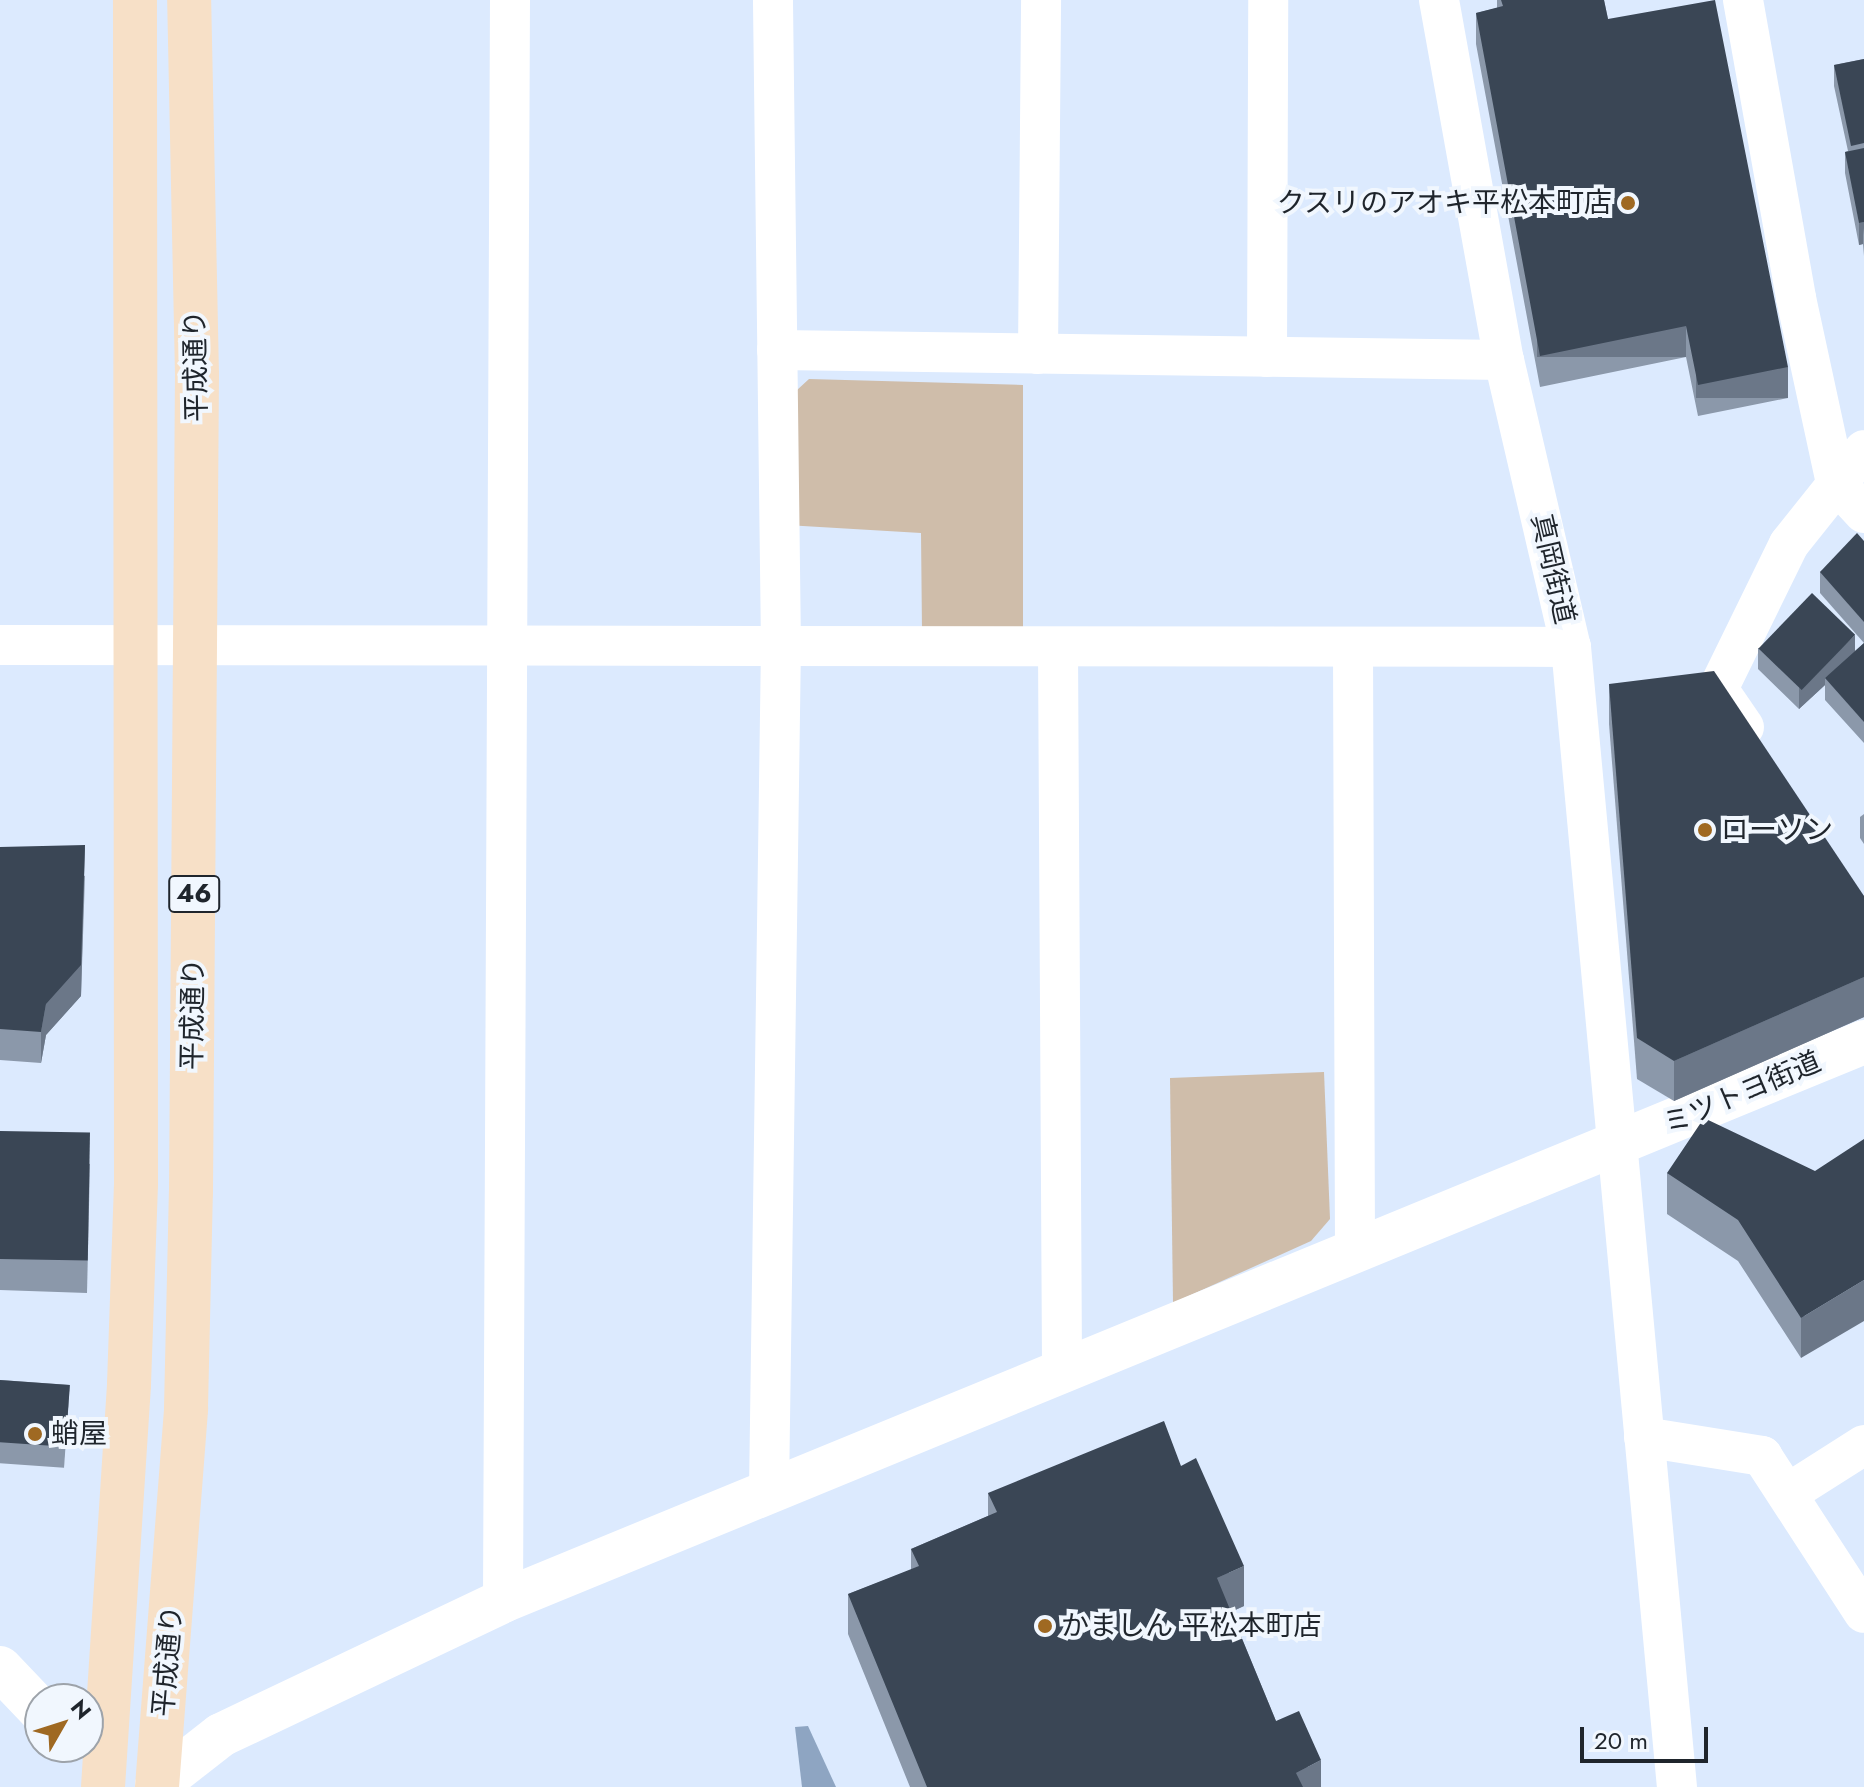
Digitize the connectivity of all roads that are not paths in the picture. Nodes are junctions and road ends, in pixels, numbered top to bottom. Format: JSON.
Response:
{"nodes":[{"id":1,"x":135,"y":0,"type":"edge"},
{"id":2,"x":189,"y":0,"type":"edge"},
{"id":3,"x":510,"y":0,"type":"edge"},
{"id":4,"x":773,"y":0,"type":"edge"},
{"id":5,"x":1041,"y":0,"type":"edge"},
{"id":6,"x":1268,"y":0,"type":"edge"},
{"id":7,"x":1439,"y":0,"type":"edge"},
{"id":8,"x":1743,"y":0,"type":"edge"},
{"id":9,"x":777,"y":350,"type":"junction"},
{"id":10,"x":1038,"y":354,"type":"junction"},
{"id":11,"x":1267,"y":357,"type":"junction"},
{"id":12,"x":1504,"y":360,"type":"junction"},
{"id":13,"x":1864,"y":450,"type":"edge"},
{"id":14,"x":1836,"y":483,"type":"junction"},
{"id":15,"x":1864,"y":513,"type":"edge"},
{"id":16,"x":197,"y":643,"type":"junction"},
{"id":17,"x":0,"y":645,"type":"edge"},
{"id":18,"x":135,"y":646,"type":"junction"},
{"id":19,"x":1353,"y":647,"type":"junction"},
{"id":20,"x":1571,"y":647,"type":"junction"},
{"id":21,"x":781,"y":648,"type":"junction"},
{"id":22,"x":1058,"y":648,"type":"junction"},
{"id":23,"x":509,"y":649,"type":"junction"},
{"id":24,"x":1761,"y":752,"type":"edge"},
{"id":25,"x":1864,"y":1042,"type":"edge"},
{"id":26,"x":1619,"y":1144,"type":"junction"},
{"id":27,"x":1355,"y":1252,"type":"junction"},
{"id":28,"x":1062,"y":1373,"type":"junction"},
{"id":29,"x":1644,"y":1437,"type":"junction"},
{"id":30,"x":1864,"y":1445,"type":"edge"},
{"id":31,"x":769,"y":1492,"type":"junction"},
{"id":32,"x":1787,"y":1494,"type":"junction"},
{"id":33,"x":503,"y":1601,"type":"junction"},
{"id":34,"x":1864,"y":1613,"type":"edge"},
{"id":35,"x":0,"y":1668,"type":"edge"},
{"id":36,"x":24,"y":1693,"type":"edge"},
{"id":37,"x":97,"y":1766,"type":"edge"},
{"id":38,"x":158,"y":1786,"type":"edge"},
{"id":39,"x":1677,"y":1787,"type":"edge"}],
"edges":[{"from":1,"to":18,"type":"main road","name":"平成通り","number":"46"},
{"from":2,"to":16,"type":"main road","name":"平成通り","number":"46"},
{"from":3,"to":23,"type":"street"},
{"from":4,"to":9,"type":"street"},
{"from":5,"to":10,"type":"street"},
{"from":6,"to":11,"type":"street"},
{"from":7,"to":12,"type":"street","name":"真岡街道"},
{"from":8,"to":14,"type":"street"},
{"from":9,"to":10,"type":"street"},
{"from":9,"to":21,"type":"street"},
{"from":10,"to":11,"type":"street"},
{"from":11,"to":12,"type":"street"},
{"from":12,"to":20,"type":"street","name":"真岡街道"},
{"from":13,"to":14,"type":"street"},
{"from":14,"to":15,"type":"street"},
{"from":14,"to":24,"type":"street"},
{"from":16,"to":18,"type":"street"},
{"from":16,"to":23,"type":"street"},
{"from":16,"to":38,"type":"main road","name":"平成通り","number":"46"},
{"from":17,"to":18,"type":"street"},
{"from":18,"to":37,"type":"main road","name":"平成通り","number":"46"},
{"from":19,"to":20,"type":"street"},
{"from":19,"to":22,"type":"street"},
{"from":19,"to":27,"type":"street"},
{"from":20,"to":26,"type":"street","name":"真岡街道"},
{"from":21,"to":22,"type":"street"},
{"from":21,"to":23,"type":"street"},
{"from":21,"to":31,"type":"street"},
{"from":22,"to":28,"type":"street"},
{"from":23,"to":33,"type":"street"},
{"from":25,"to":26,"type":"street","name":"ミツトヨ街道"},
{"from":26,"to":27,"type":"street","name":"ミツトヨ街道"},
{"from":26,"to":29,"type":"street","name":"真岡街道"},
{"from":27,"to":28,"type":"street","name":"ミツトヨ街道"},
{"from":28,"to":31,"type":"street","name":"ミツトヨ街道"},
{"from":29,"to":32,"type":"street"},
{"from":29,"to":39,"type":"street","name":"真岡街道"},
{"from":30,"to":32,"type":"street"},
{"from":31,"to":33,"type":"street","name":"ミツトヨ街道"},
{"from":32,"to":34,"type":"street"},
{"from":33,"to":38,"type":"street","name":"ミツトヨ街道"},
{"from":35,"to":36,"type":"street"},
{"from":37,"to":38,"type":"street"}]}
